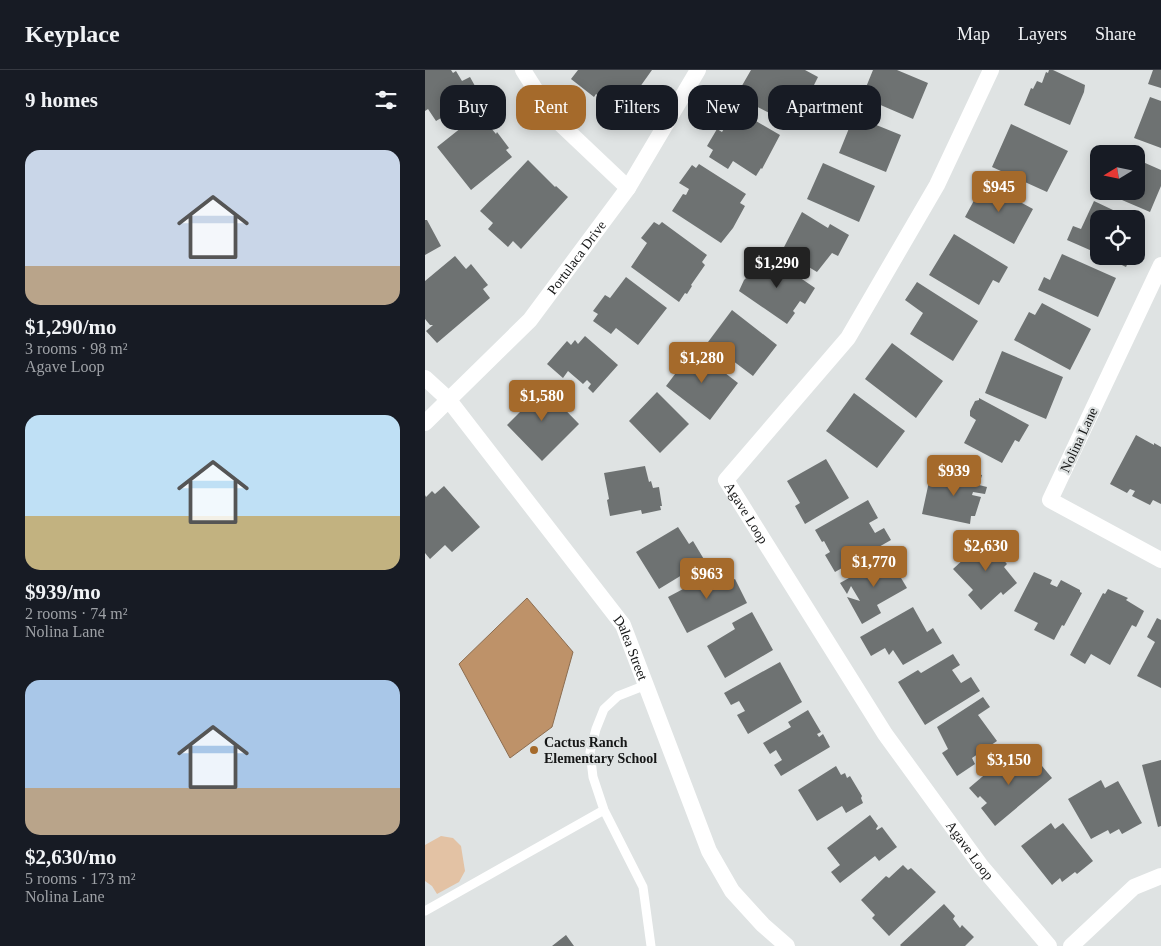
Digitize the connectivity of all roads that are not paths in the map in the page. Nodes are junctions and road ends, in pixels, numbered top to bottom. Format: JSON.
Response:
{"nodes":[{"id":1,"x":523,"y":70,"type":"edge"},
{"id":2,"x":698,"y":70,"type":"edge"},
{"id":3,"x":991,"y":70,"type":"edge"},
{"id":4,"x":628,"y":188,"type":"junction"},
{"id":5,"x":1161,"y":265,"type":"edge"},
{"id":6,"x":425,"y":378,"type":"edge"},
{"id":7,"x":448,"y":399,"type":"junction"},
{"id":8,"x":425,"y":423,"type":"edge"},
{"id":9,"x":1161,"y":560,"type":"edge"},
{"id":10,"x":646,"y":685,"type":"junction"},
{"id":11,"x":604,"y":810,"type":"junction"},
{"id":12,"x":1161,"y":876,"type":"edge"},
{"id":13,"x":425,"y":911,"type":"edge"},
{"id":14,"x":651,"y":946,"type":"edge"},
{"id":15,"x":787,"y":946,"type":"edge"},
{"id":16,"x":1049,"y":946,"type":"edge"},
{"id":17,"x":1071,"y":946,"type":"edge"}],
"edges":[{"from":1,"to":4,"type":"street"},
{"from":2,"to":4,"type":"street","name":"Portulaca Drive"},
{"from":3,"to":16,"type":"street","name":"Agave Loop"},
{"from":4,"to":7,"type":"street","name":"Portulaca Drive"},
{"from":5,"to":9,"type":"street","name":"Nolina Lane"},
{"from":6,"to":7,"type":"street","name":"Dalea Street"},
{"from":7,"to":8,"type":"street","name":"Portulaca Drive"},
{"from":7,"to":10,"type":"street","name":"Dalea Street"},
{"from":10,"to":11,"type":"lane"},
{"from":10,"to":15,"type":"street","name":"Dalea Street"},
{"from":11,"to":13,"type":"lane"},
{"from":11,"to":14,"type":"lane"},
{"from":12,"to":17,"type":"street"}]}
